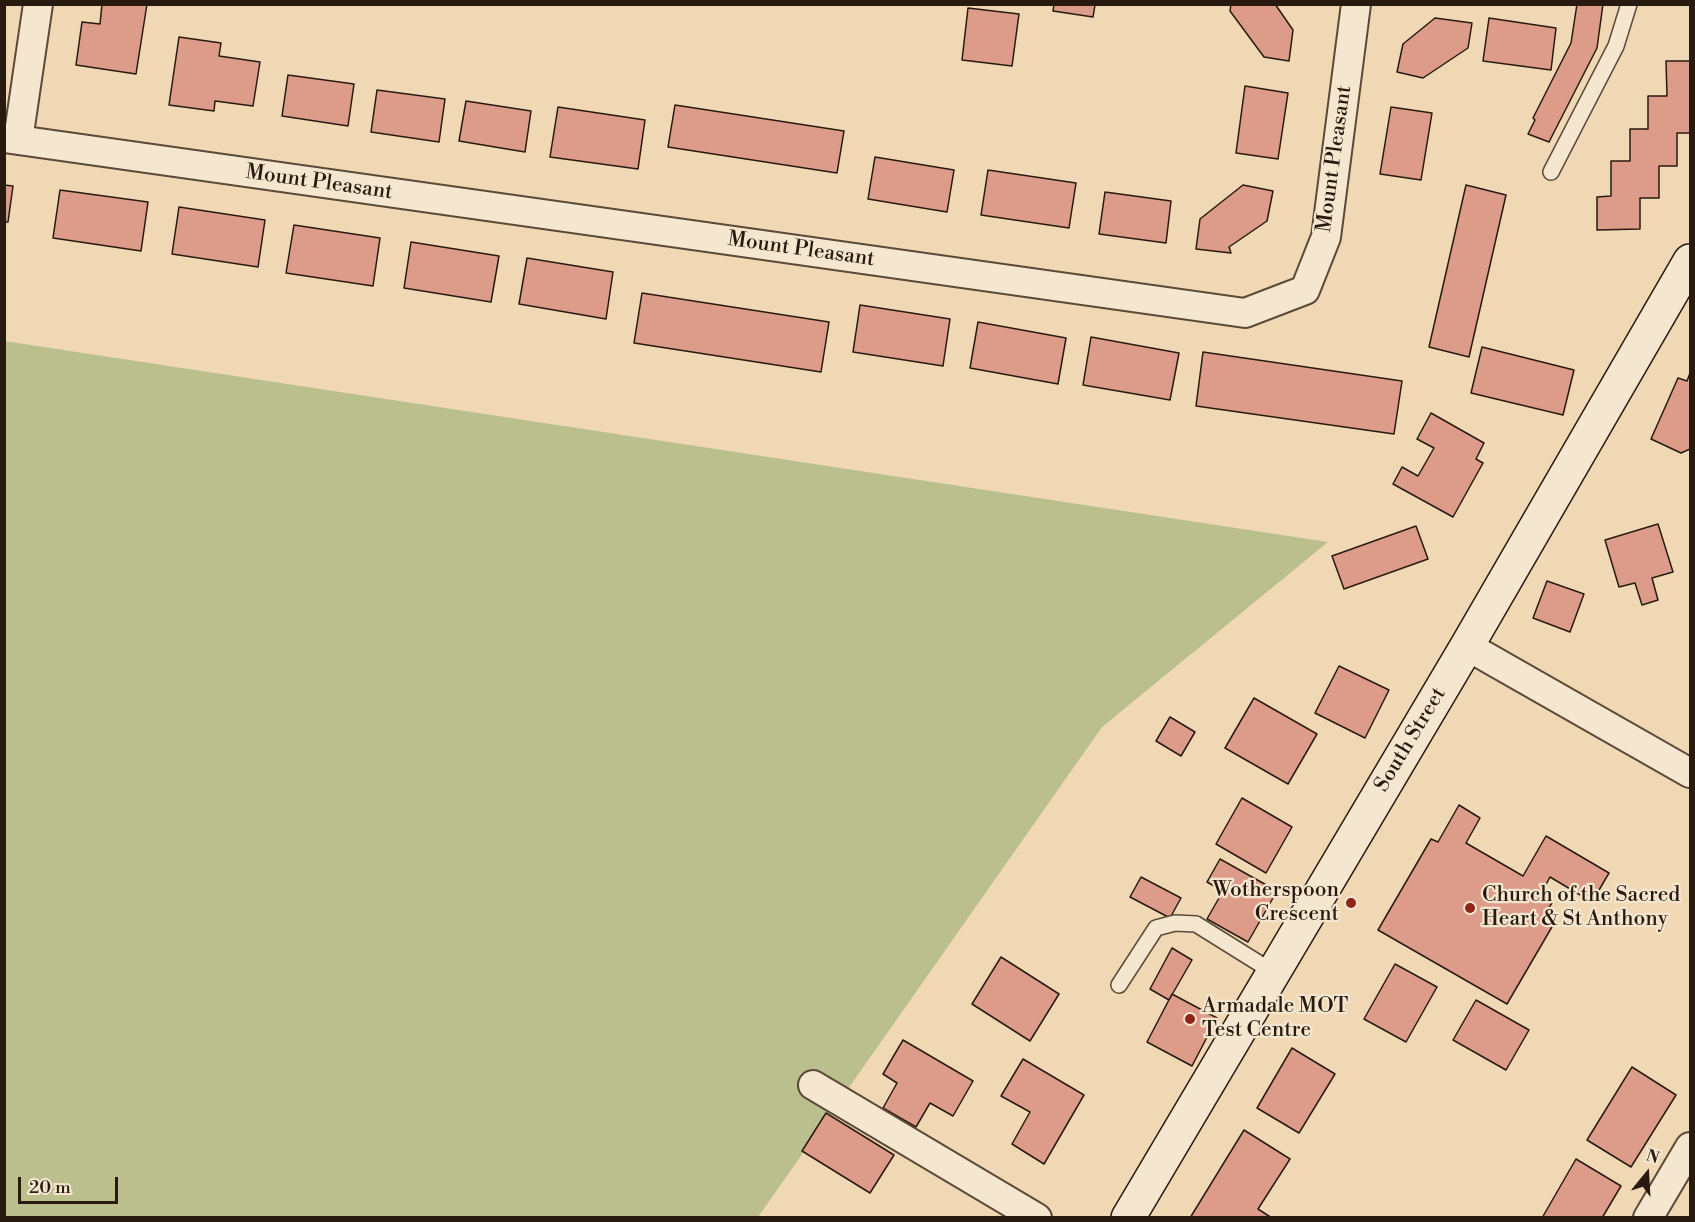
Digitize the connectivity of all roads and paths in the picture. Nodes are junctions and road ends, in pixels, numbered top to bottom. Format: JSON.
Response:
{"nodes":[{"id":1,"x":38,"y":4,"type":"edge"},
{"id":2,"x":1356,"y":4,"type":"edge"},
{"id":3,"x":1629,"y":4,"type":"edge"},
{"id":4,"x":11,"y":139,"type":"edge"},
{"id":5,"x":1551,"y":172,"type":"dead end"},
{"id":6,"x":1690,"y":261,"type":"edge"},
{"id":7,"x":1467,"y":645,"type":"junction"},
{"id":8,"x":1690,"y":773,"type":"edge"},
{"id":9,"x":1273,"y":972,"type":"junction"},
{"id":10,"x":1119,"y":985,"type":"dead end"},
{"id":11,"x":813,"y":1085,"type":"dead end"},
{"id":12,"x":1690,"y":1147,"type":"edge"},
{"id":13,"x":1037,"y":1218,"type":"edge"},
{"id":14,"x":1128,"y":1218,"type":"edge"},
{"id":15,"x":1648,"y":1218,"type":"edge"}],
"edges":[{"from":1,"to":4,"type":"street"},
{"from":2,"to":4,"type":"street","name":"Mount Pleasant"},
{"from":3,"to":5,"type":"lane"},
{"from":6,"to":7,"type":"main road","name":"South Street"},
{"from":7,"to":8,"type":"street"},
{"from":7,"to":9,"type":"main road","name":"South Street"},
{"from":9,"to":10,"type":"lane"},
{"from":9,"to":14,"type":"main road","name":"South Street"},
{"from":11,"to":13,"type":"street"},
{"from":12,"to":15,"type":"street"}]}
